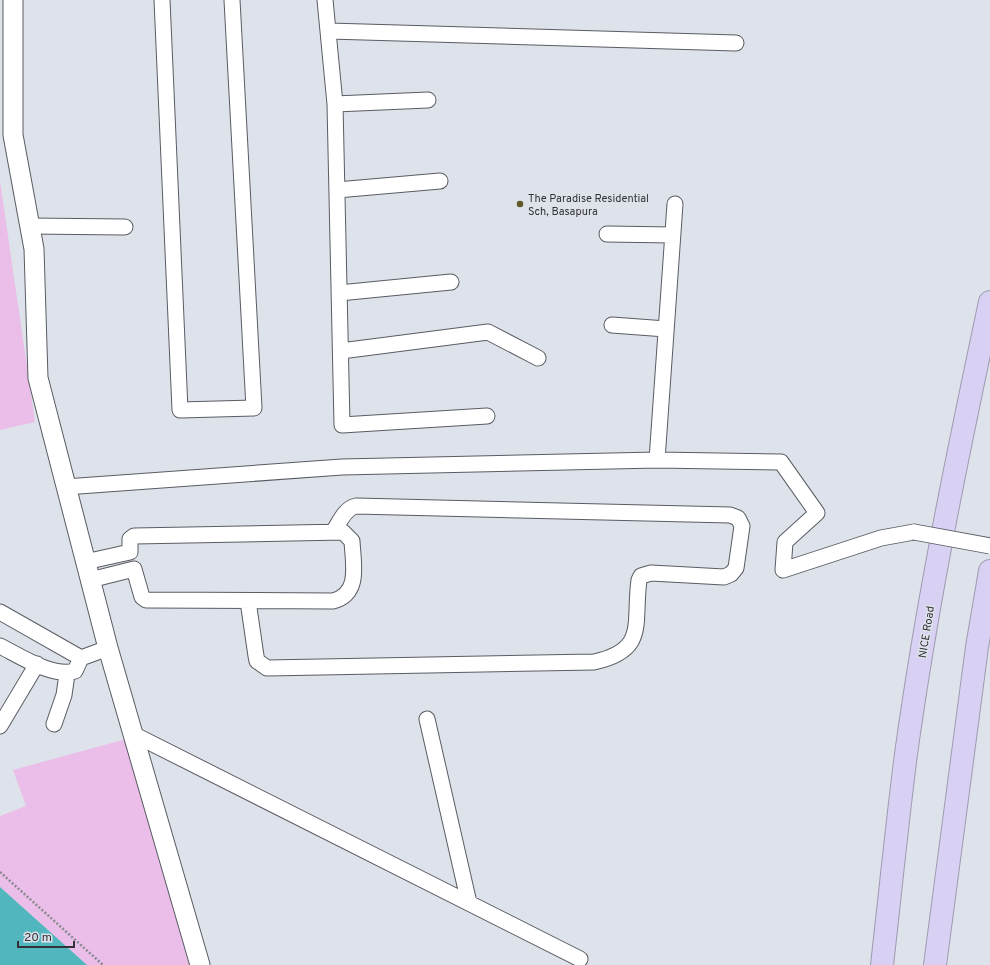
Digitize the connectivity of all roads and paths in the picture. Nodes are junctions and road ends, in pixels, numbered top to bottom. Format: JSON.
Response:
{"nodes":[{"id":1,"x":13,"y":0,"type":"edge"},
{"id":2,"x":162,"y":0,"type":"edge"},
{"id":3,"x":232,"y":0,"type":"edge"},
{"id":4,"x":325,"y":0,"type":"edge"},
{"id":5,"x":329,"y":31,"type":"junction"},
{"id":6,"x":736,"y":42,"type":"dead end"},
{"id":7,"x":428,"y":100,"type":"dead end"},
{"id":8,"x":336,"y":104,"type":"junction"},
{"id":9,"x":440,"y":181,"type":"dead end"},
{"id":10,"x":337,"y":190,"type":"junction"},
{"id":11,"x":675,"y":204,"type":"dead end"},
{"id":12,"x":30,"y":226,"type":"junction"},
{"id":13,"x":125,"y":227,"type":"dead end"},
{"id":14,"x":607,"y":234,"type":"dead end"},
{"id":15,"x":673,"y":235,"type":"junction"},
{"id":16,"x":451,"y":282,"type":"dead end"},
{"id":17,"x":339,"y":294,"type":"junction"},
{"id":18,"x":990,"y":302,"type":"edge"},
{"id":19,"x":612,"y":325,"type":"dead end"},
{"id":20,"x":666,"y":329,"type":"junction"},
{"id":21,"x":340,"y":350,"type":"junction"},
{"id":22,"x":538,"y":358,"type":"dead end"},
{"id":23,"x":487,"y":416,"type":"dead end"},
{"id":24,"x":657,"y":460,"type":"junction"},
{"id":25,"x":65,"y":487,"type":"junction"},
{"id":26,"x":333,"y":532,"type":"junction"},
{"id":27,"x":990,"y":546,"type":"edge"},
{"id":28,"x":130,"y":552,"type":"junction"},
{"id":29,"x":134,"y":569,"type":"junction"},
{"id":30,"x":88,"y":571,"type":"junction"},
{"id":31,"x":990,"y":571,"type":"edge"},
{"id":32,"x":248,"y":601,"type":"junction"},
{"id":33,"x":0,"y":612,"type":"edge"},
{"id":34,"x":0,"y":646,"type":"edge"},
{"id":35,"x":108,"y":648,"type":"junction"},
{"id":36,"x":82,"y":658,"type":"junction"},
{"id":37,"x":37,"y":664,"type":"junction"},
{"id":38,"x":67,"y":674,"type":"junction"},
{"id":39,"x":427,"y":719,"type":"dead end"},
{"id":40,"x":54,"y":724,"type":"dead end"},
{"id":41,"x":0,"y":726,"type":"edge"},
{"id":42,"x":133,"y":734,"type":"junction"},
{"id":43,"x":0,"y":872,"type":"edge"},
{"id":44,"x":470,"y":903,"type":"junction"},
{"id":45,"x":580,"y":959,"type":"dead end"},
{"id":46,"x":103,"y":965,"type":"edge"},
{"id":47,"x":200,"y":965,"type":"edge"},
{"id":48,"x":882,"y":965,"type":"edge"},
{"id":49,"x":935,"y":965,"type":"edge"}],
"edges":[{"from":1,"to":12,"type":"street"},
{"from":2,"to":3,"type":"street"},
{"from":4,"to":5,"type":"street"},
{"from":5,"to":6,"type":"street"},
{"from":5,"to":8,"type":"street"},
{"from":7,"to":8,"type":"street"},
{"from":8,"to":10,"type":"street"},
{"from":9,"to":10,"type":"street"},
{"from":10,"to":17,"type":"street"},
{"from":11,"to":15,"type":"street"},
{"from":12,"to":13,"type":"street"},
{"from":12,"to":25,"type":"street"},
{"from":14,"to":15,"type":"street"},
{"from":15,"to":20,"type":"street"},
{"from":16,"to":17,"type":"street"},
{"from":17,"to":21,"type":"street"},
{"from":18,"to":48,"type":"highway","name":"NICE Road"},
{"from":19,"to":20,"type":"street"},
{"from":20,"to":24,"type":"street"},
{"from":21,"to":22,"type":"street"},
{"from":21,"to":23,"type":"street"},
{"from":24,"to":25,"type":"street"},
{"from":24,"to":27,"type":"street","bridge":true},
{"from":25,"to":30,"type":"street"},
{"from":26,"to":28,"type":"street"},
{"from":26,"to":32,"type":"street"},
{"from":26,"to":32,"type":"street"},
{"from":28,"to":29,"type":"street"},
{"from":28,"to":30,"type":"street"},
{"from":29,"to":30,"type":"street"},
{"from":29,"to":32,"type":"street"},
{"from":30,"to":35,"type":"street"},
{"from":31,"to":49,"type":"highway"},
{"from":33,"to":36,"type":"street"},
{"from":34,"to":37,"type":"street"},
{"from":35,"to":36,"type":"street"},
{"from":35,"to":42,"type":"street"},
{"from":36,"to":38,"type":"street"},
{"from":37,"to":38,"type":"street"},
{"from":37,"to":41,"type":"street"},
{"from":38,"to":40,"type":"street"},
{"from":39,"to":44,"type":"street"},
{"from":42,"to":44,"type":"street"},
{"from":42,"to":47,"type":"street"},
{"from":43,"to":46,"type":"path"},
{"from":44,"to":45,"type":"street"}]}
